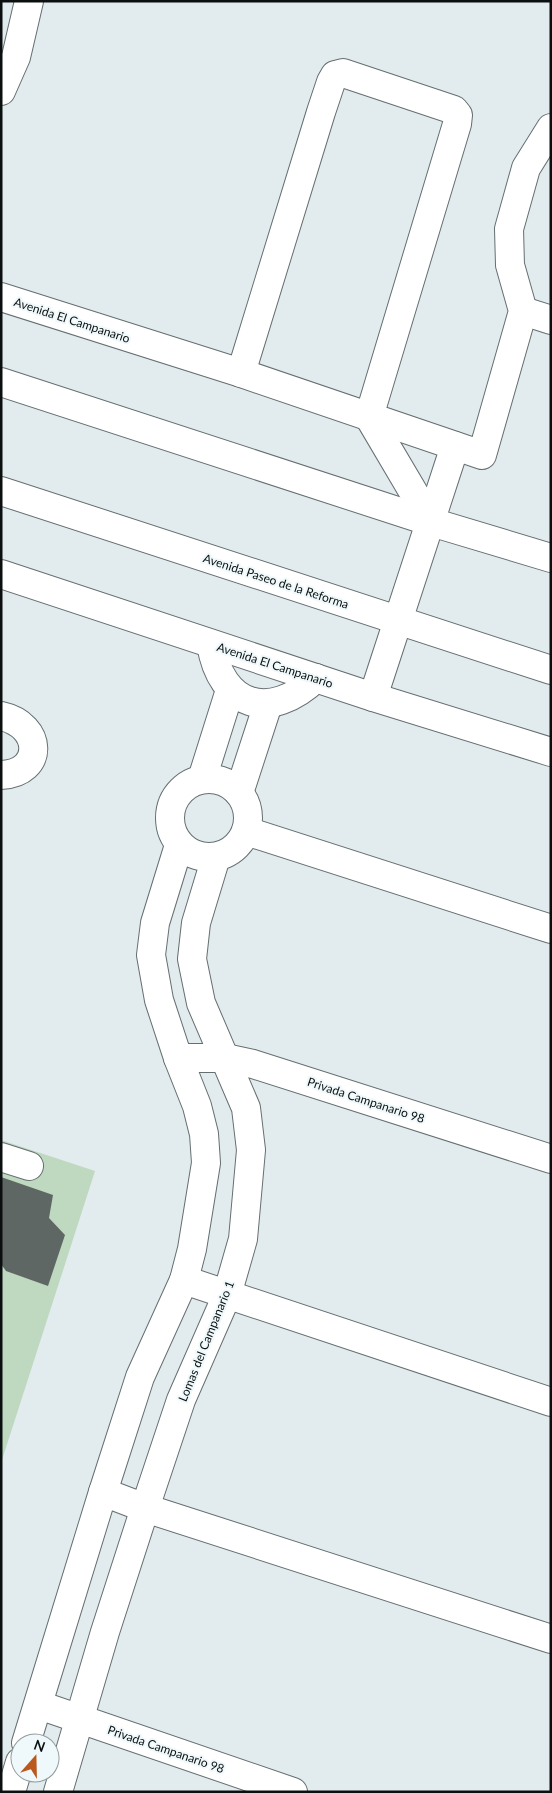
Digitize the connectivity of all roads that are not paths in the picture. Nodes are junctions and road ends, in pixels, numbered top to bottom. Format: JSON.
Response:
{"nodes":[{"id":1,"x":29,"y":1,"type":"edge"},
{"id":2,"x":1,"y":91,"type":"edge"},
{"id":3,"x":551,"y":128,"type":"edge"},
{"id":4,"x":1,"y":297,"type":"edge"},
{"id":5,"x":523,"y":311,"type":"junction"},
{"id":6,"x":551,"y":320,"type":"edge"},
{"id":7,"x":241,"y":373,"type":"junction"},
{"id":8,"x":1,"y":382,"type":"edge"},
{"id":9,"x":369,"y":417,"type":"junction"},
{"id":10,"x":455,"y":446,"type":"junction"},
{"id":11,"x":1,"y":491,"type":"edge"},
{"id":12,"x":431,"y":522,"type":"junction"},
{"id":13,"x":551,"y":558,"type":"edge"},
{"id":14,"x":1,"y":574,"type":"edge"},
{"id":15,"x":398,"y":621,"type":"junction"},
{"id":16,"x":211,"y":644,"type":"junction"},
{"id":17,"x":551,"y":670,"type":"edge"},
{"id":18,"x":316,"y":678,"type":"junction"},
{"id":19,"x":230,"y":690,"type":"junction"},
{"id":20,"x":373,"y":697,"type":"junction"},
{"id":21,"x":268,"y":704,"type":"junction"},
{"id":22,"x":1,"y":716,"type":"edge"},
{"id":23,"x":551,"y":752,"type":"edge"},
{"id":24,"x":1,"y":775,"type":"edge"},
{"id":25,"x":202,"y":779,"type":"junction"},
{"id":26,"x":238,"y":793,"type":"junction"},
{"id":27,"x":246,"y":831,"type":"junction"},
{"id":28,"x":179,"y":844,"type":"junction"},
{"id":29,"x":216,"y":857,"type":"junction"},
{"id":30,"x":551,"y":929,"type":"edge"},
{"id":31,"x":178,"y":1058,"type":"junction"},
{"id":32,"x":225,"y":1058,"type":"junction"},
{"id":33,"x":1,"y":1157,"type":"edge"},
{"id":34,"x":551,"y":1159,"type":"edge"},
{"id":35,"x":29,"y":1166,"type":"dead end"},
{"id":36,"x":184,"y":1280,"type":"junction"},
{"id":37,"x":227,"y":1295,"type":"junction"},
{"id":38,"x":551,"y":1402,"type":"edge"},
{"id":39,"x":102,"y":1492,"type":"junction"},
{"id":40,"x":145,"y":1508,"type":"junction"},
{"id":41,"x":549,"y":1634,"type":"edge"},
{"id":42,"x":38,"y":1705,"type":"junction"},
{"id":43,"x":80,"y":1720,"type":"junction"},
{"id":44,"x":29,"y":1733,"type":"edge"},
{"id":45,"x":58,"y":1792,"type":"edge"},
{"id":46,"x":293,"y":1792,"type":"edge"}],
"edges":[{"from":1,"to":2,"type":"street"},
{"from":3,"to":5,"type":"street"},
{"from":4,"to":7,"type":"street","name":"Avenida El Campanario"},
{"from":5,"to":6,"type":"street"},
{"from":5,"to":10,"type":"street","name":"Avenida El Campanario"},
{"from":7,"to":9,"type":"street","name":"Avenida El Campanario"},
{"from":7,"to":9,"type":"street"},
{"from":8,"to":12,"type":"street"},
{"from":9,"to":10,"type":"street","name":"Avenida El Campanario"},
{"from":9,"to":12,"type":"street"},
{"from":10,"to":12,"type":"street"},
{"from":11,"to":15,"type":"street","name":"Avenida Paseo de la Reforma"},
{"from":12,"to":13,"type":"street"},
{"from":12,"to":15,"type":"street"},
{"from":14,"to":16,"type":"street","name":"Avenida El Campanario"},
{"from":15,"to":17,"type":"street","name":"Avenida Paseo de la Reforma"},
{"from":15,"to":20,"type":"street"},
{"from":16,"to":18,"type":"street","name":"Avenida El Campanario"},
{"from":16,"to":19,"type":"street"},
{"from":18,"to":20,"type":"street","name":"Avenida El Campanario"},
{"from":18,"to":21,"type":"street"},
{"from":19,"to":21,"type":"street"},
{"from":19,"to":25,"type":"street"},
{"from":20,"to":23,"type":"street","name":"Avenida El Campanario"},
{"from":21,"to":26,"type":"street"},
{"from":22,"to":24,"type":"street"},
{"from":25,"to":26,"type":"street"},
{"from":25,"to":28,"type":"street"},
{"from":26,"to":27,"type":"street"},
{"from":27,"to":29,"type":"street"},
{"from":27,"to":30,"type":"street"},
{"from":28,"to":29,"type":"street"},
{"from":28,"to":31,"type":"street"},
{"from":29,"to":32,"type":"street","name":"Lomas del Campanario 1"},
{"from":31,"to":32,"type":"street","name":"Privada Campanario 98"},
{"from":31,"to":36,"type":"street"},
{"from":32,"to":34,"type":"street","name":"Privada Campanario 98"},
{"from":32,"to":37,"type":"street","name":"Lomas del Campanario 1"},
{"from":33,"to":35,"type":"street"},
{"from":36,"to":37,"type":"street"},
{"from":36,"to":39,"type":"street"},
{"from":37,"to":38,"type":"street"},
{"from":37,"to":40,"type":"street","name":"Lomas del Campanario 1"},
{"from":39,"to":40,"type":"street"},
{"from":39,"to":42,"type":"street"},
{"from":40,"to":41,"type":"street"},
{"from":40,"to":43,"type":"street","name":"Lomas del Campanario 1"},
{"from":42,"to":43,"type":"street","name":"Privada Campanario 98"},
{"from":42,"to":44,"type":"street"},
{"from":43,"to":45,"type":"street","name":"Lomas del Campanario 1"},
{"from":43,"to":46,"type":"street","name":"Privada Campanario 98"}]}
